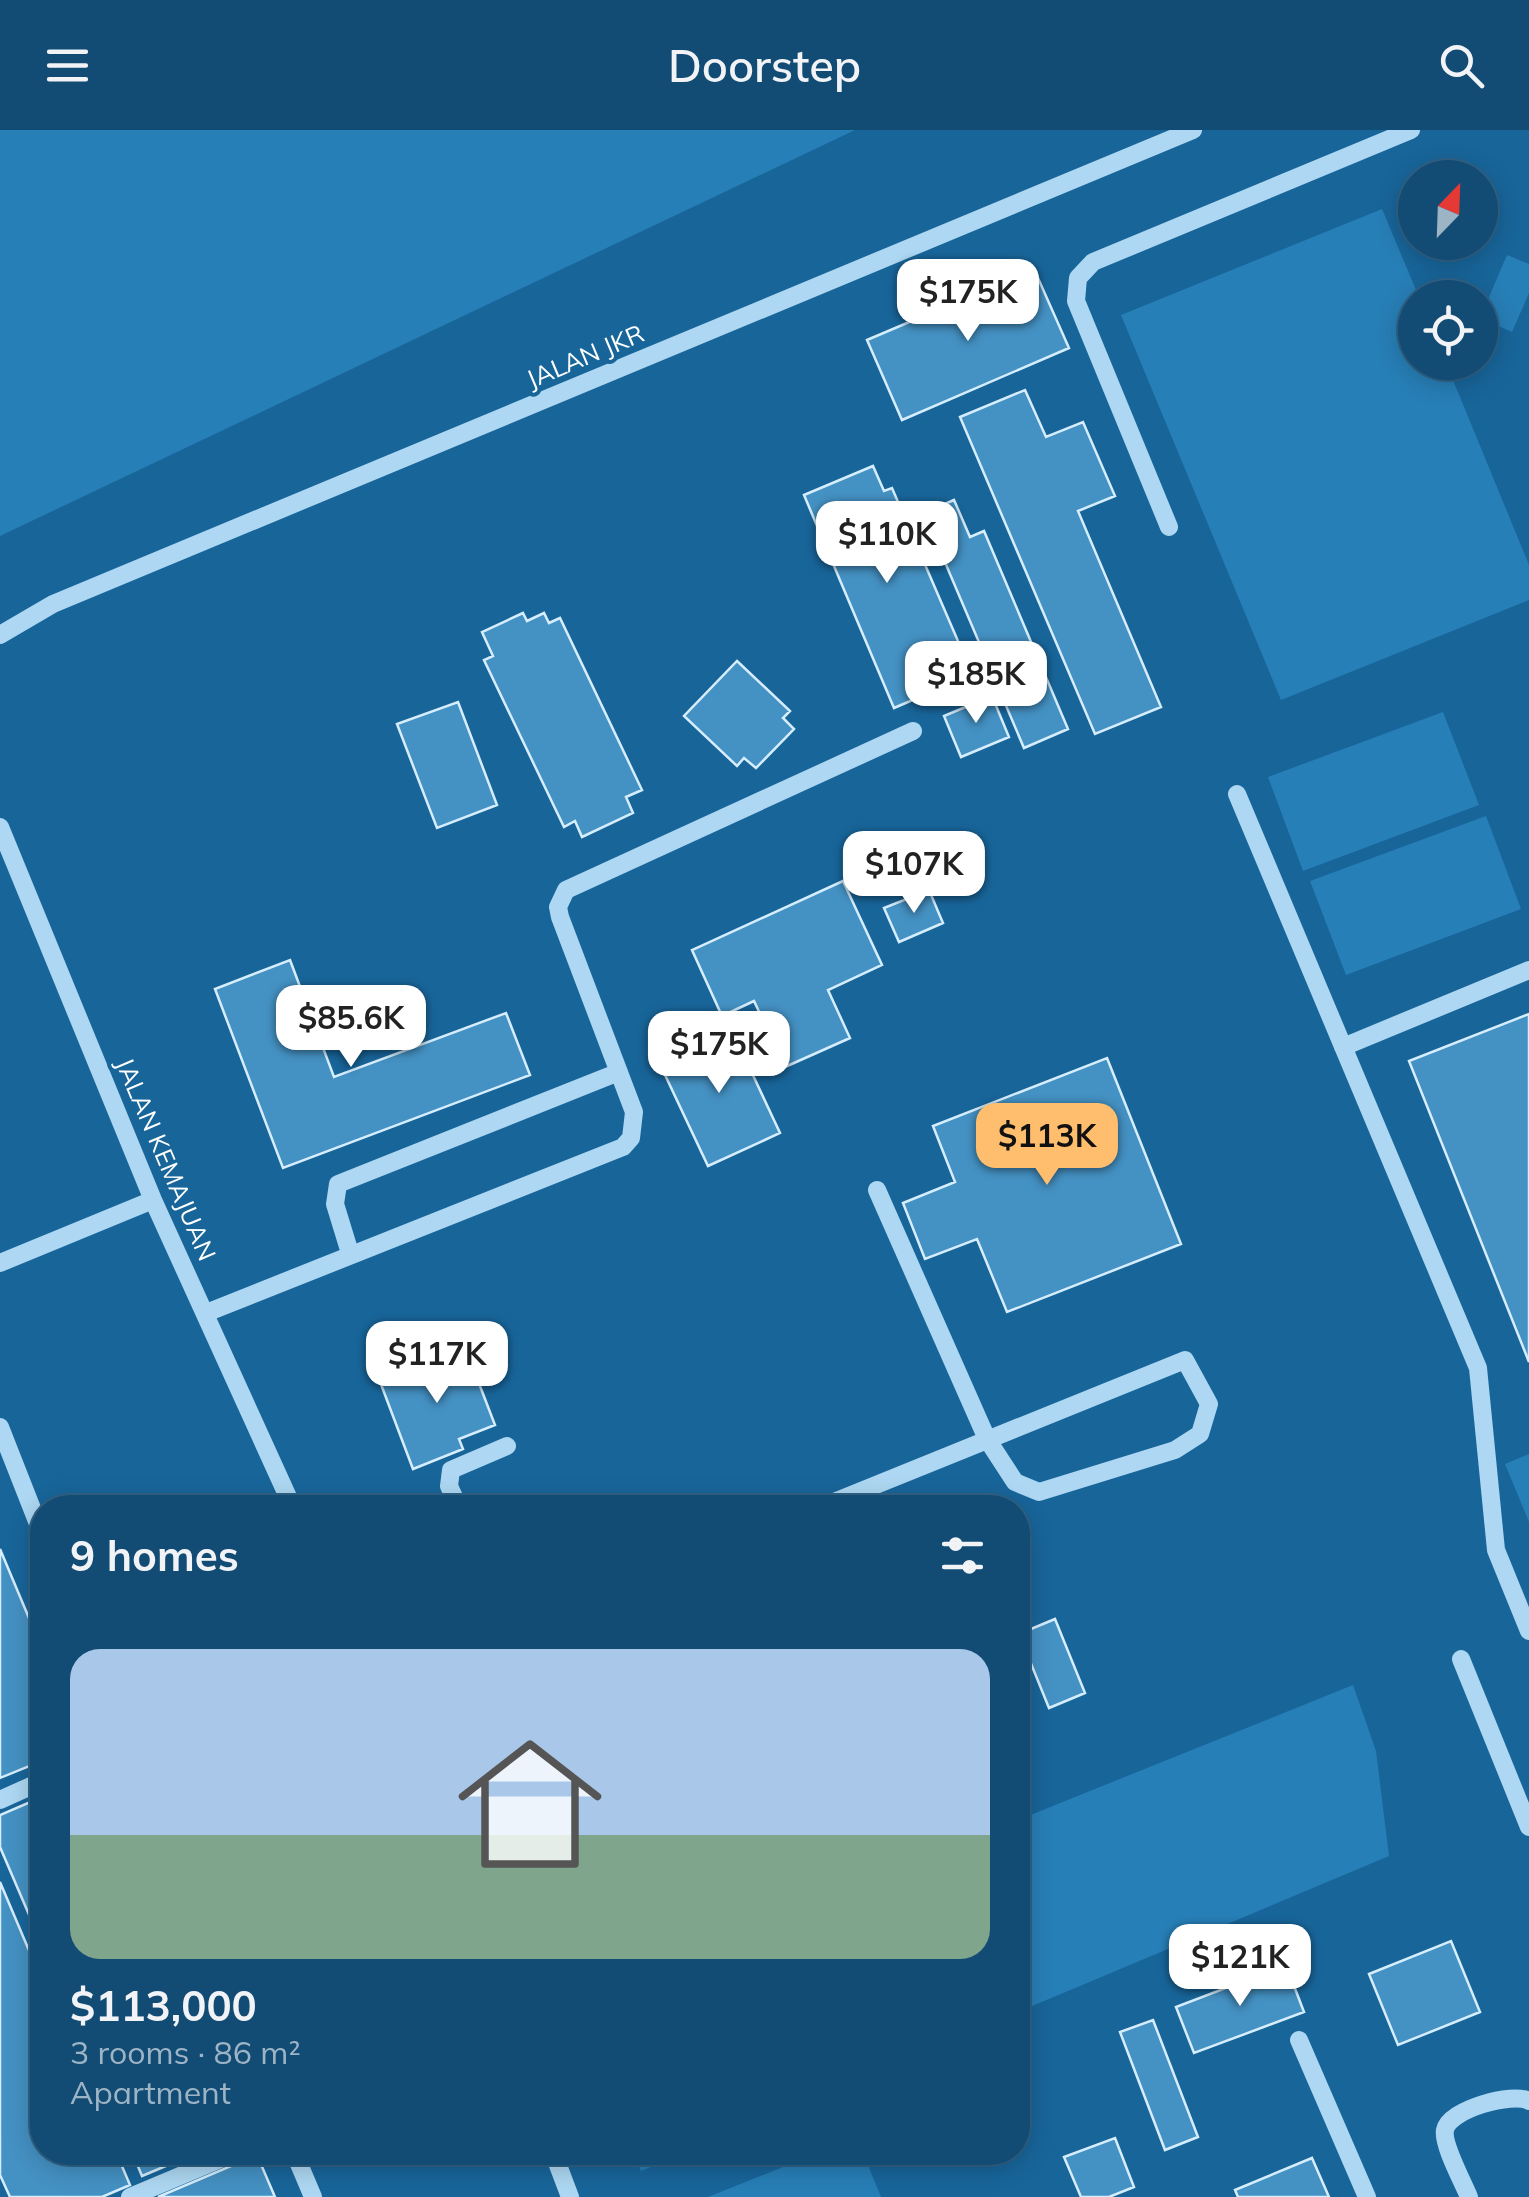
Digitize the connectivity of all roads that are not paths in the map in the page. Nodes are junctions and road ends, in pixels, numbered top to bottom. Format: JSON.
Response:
{"nodes":[{"id":1,"x":1192,"y":130,"type":"edge"},
{"id":2,"x":1410,"y":130,"type":"edge"},
{"id":3,"x":1169,"y":527,"type":"dead end"},
{"id":4,"x":0,"y":635,"type":"edge"},
{"id":5,"x":913,"y":731,"type":"dead end"},
{"id":6,"x":1237,"y":794,"type":"dead end"},
{"id":7,"x":0,"y":828,"type":"edge"},
{"id":8,"x":1529,"y":970,"type":"edge"},
{"id":9,"x":1343,"y":1046,"type":"junction"},
{"id":10,"x":619,"y":1072,"type":"junction"},
{"id":11,"x":877,"y":1190,"type":"dead end"},
{"id":12,"x":152,"y":1200,"type":"junction"},
{"id":13,"x":350,"y":1253,"type":"junction"},
{"id":14,"x":0,"y":1264,"type":"edge"},
{"id":15,"x":206,"y":1313,"type":"junction"},
{"id":16,"x":0,"y":1427,"type":"edge"},
{"id":17,"x":987,"y":1439,"type":"junction"},
{"id":18,"x":507,"y":1446,"type":"dead end"},
{"id":19,"x":286,"y":1495,"type":"edge"},
{"id":20,"x":453,"y":1495,"type":"edge"},
{"id":21,"x":850,"y":1495,"type":"edge"},
{"id":22,"x":30,"y":1503,"type":"edge"},
{"id":23,"x":1529,"y":1631,"type":"edge"},
{"id":24,"x":1460,"y":1658,"type":"dead end"},
{"id":25,"x":30,"y":1786,"type":"edge"},
{"id":26,"x":0,"y":1800,"type":"edge"},
{"id":27,"x":1529,"y":1827,"type":"edge"},
{"id":28,"x":1299,"y":2040,"type":"dead end"},
{"id":29,"x":1529,"y":2100,"type":"edge"},
{"id":30,"x":206,"y":2165,"type":"edge"},
{"id":31,"x":299,"y":2165,"type":"edge"},
{"id":32,"x":558,"y":2165,"type":"edge"},
{"id":33,"x":130,"y":2197,"type":"edge"},
{"id":34,"x":313,"y":2197,"type":"edge"},
{"id":35,"x":570,"y":2197,"type":"edge"},
{"id":36,"x":1368,"y":2197,"type":"edge"},
{"id":37,"x":1469,"y":2197,"type":"edge"}],
"edges":[{"from":1,"to":4,"type":"street","name":"JALAN JKR"},
{"from":2,"to":3,"type":"street"},
{"from":5,"to":10,"type":"street"},
{"from":6,"to":9,"type":"street"},
{"from":7,"to":12,"type":"street","name":"JALAN KEMAJUAN"},
{"from":8,"to":9,"type":"street"},
{"from":9,"to":23,"type":"street"},
{"from":10,"to":13,"type":"street"},
{"from":10,"to":13,"type":"street"},
{"from":11,"to":17,"type":"street"},
{"from":12,"to":14,"type":"street"},
{"from":12,"to":15,"type":"street","name":"JALAN KEMAJUAN"},
{"from":13,"to":15,"type":"street"},
{"from":15,"to":19,"type":"street","name":"JALAN KEMAJUAN"},
{"from":16,"to":22,"type":"street"},
{"from":17,"to":17,"type":"street"},
{"from":17,"to":21,"type":"street"},
{"from":18,"to":20,"type":"street"},
{"from":24,"to":27,"type":"street"},
{"from":25,"to":26,"type":"street"},
{"from":28,"to":36,"type":"street"},
{"from":29,"to":37,"type":"street"},
{"from":30,"to":33,"type":"street"},
{"from":31,"to":34,"type":"street"},
{"from":32,"to":35,"type":"street"}]}
